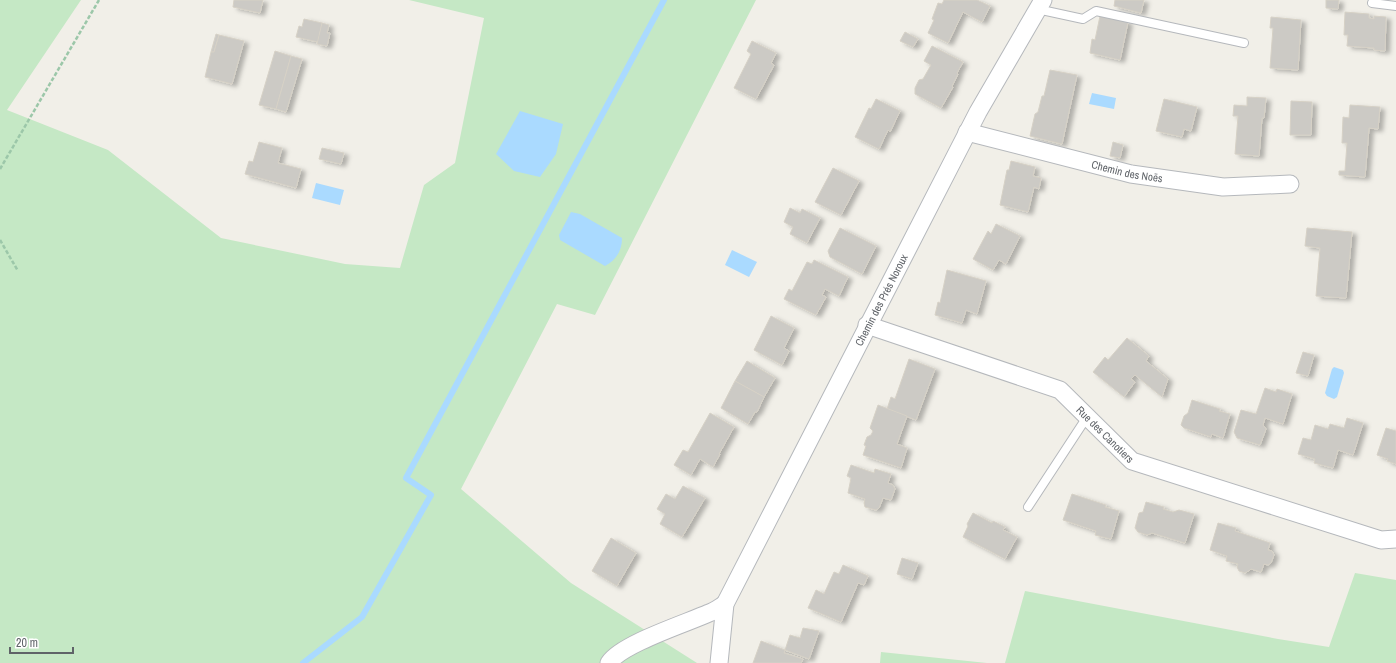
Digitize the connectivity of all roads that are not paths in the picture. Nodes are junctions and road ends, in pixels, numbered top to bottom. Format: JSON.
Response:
{"nodes":[{"id":1,"x":1372,"y":3,"type":"dead end"},
{"id":2,"x":1040,"y":4,"type":"edge"},
{"id":3,"x":1396,"y":6,"type":"edge"},
{"id":4,"x":1244,"y":43,"type":"dead end"},
{"id":5,"x":967,"y":132,"type":"junction"},
{"id":6,"x":1290,"y":184,"type":"dead end"},
{"id":7,"x":867,"y":325,"type":"junction"},
{"id":8,"x":1087,"y":417,"type":"junction"},
{"id":9,"x":1028,"y":507,"type":"dead end"},
{"id":10,"x":1396,"y":539,"type":"edge"},
{"id":11,"x":725,"y":604,"type":"junction"},
{"id":12,"x":609,"y":663,"type":"edge"},
{"id":13,"x":719,"y":663,"type":"edge"}],
"edges":[{"from":1,"to":3,"type":"lane"},
{"from":2,"to":4,"type":"lane"},
{"from":2,"to":5,"type":"street","name":"Chemin des Prés Noroux"},
{"from":5,"to":6,"type":"street","name":"Chemin des Noës"},
{"from":5,"to":7,"type":"street","name":"Chemin des Prés Noroux"},
{"from":7,"to":8,"type":"street","name":"Rue des Canotiers"},
{"from":7,"to":11,"type":"street","name":"Chemin des Prés Noroux"},
{"from":8,"to":9,"type":"lane"},
{"from":8,"to":10,"type":"street","name":"Rue des Canotiers"},
{"from":11,"to":12,"type":"street"},
{"from":11,"to":13,"type":"street","name":"Chemin des Prés Noroux"}]}
